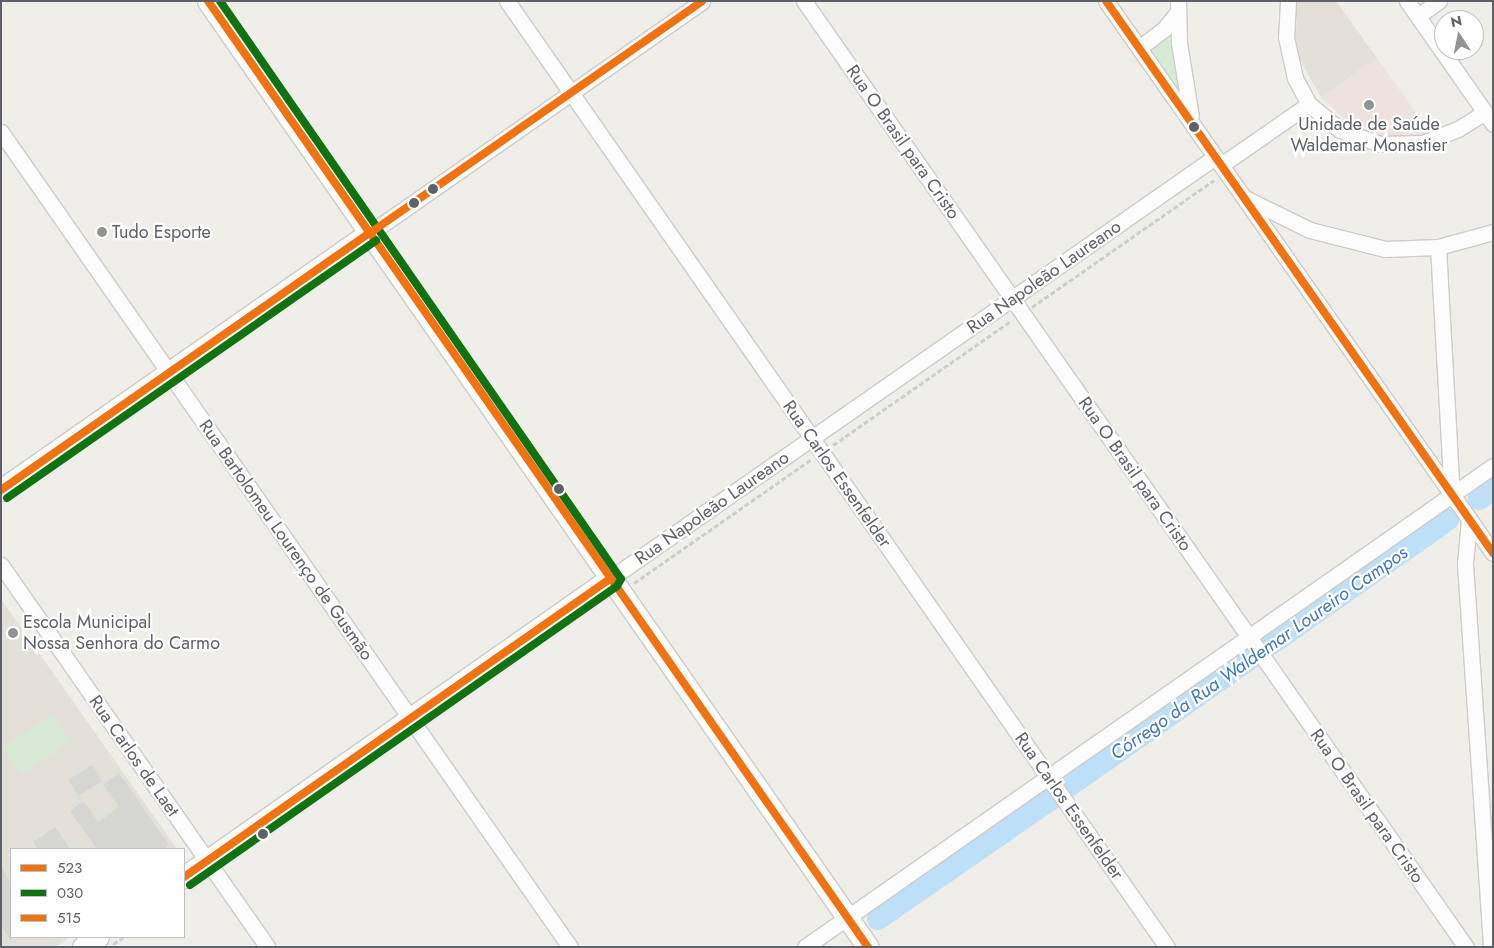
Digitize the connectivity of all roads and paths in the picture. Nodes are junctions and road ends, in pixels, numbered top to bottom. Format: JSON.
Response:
{"nodes":[{"id":1,"x":208,"y":1,"type":"edge"},
{"id":2,"x":507,"y":1,"type":"edge"},
{"id":3,"x":702,"y":1,"type":"edge"},
{"id":4,"x":804,"y":1,"type":"edge"},
{"id":5,"x":1106,"y":1,"type":"edge"},
{"id":6,"x":1288,"y":1,"type":"edge"},
{"id":7,"x":1407,"y":1,"type":"edge"},
{"id":8,"x":1439,"y":1,"type":"edge"},
{"id":9,"x":1178,"y":7,"type":"edge"},
{"id":10,"x":1418,"y":16,"type":"junction"},
{"id":11,"x":1139,"y":48,"type":"junction"},
{"id":12,"x":571,"y":93,"type":"junction"},
{"id":13,"x":1310,"y":104,"type":"junction"},
{"id":14,"x":1489,"y":118,"type":"edge"},
{"id":15,"x":1193,"y":125,"type":"junction"},
{"id":16,"x":1,"y":132,"type":"edge"},
{"id":17,"x":1218,"y":161,"type":"junction"},
{"id":18,"x":1211,"y":182,"type":"dead end"},
{"id":19,"x":1243,"y":197,"type":"junction"},
{"id":20,"x":1493,"y":232,"type":"edge"},
{"id":21,"x":370,"y":233,"type":"junction"},
{"id":22,"x":1438,"y":248,"type":"junction"},
{"id":23,"x":1013,"y":298,"type":"junction"},
{"id":24,"x":1032,"y":307,"type":"dead end"},
{"id":25,"x":1014,"y":319,"type":"dead end"},
{"id":26,"x":169,"y":373,"type":"junction"},
{"id":27,"x":812,"y":439,"type":"junction"},
{"id":28,"x":830,"y":447,"type":"dead end"},
{"id":29,"x":812,"y":459,"type":"dead end"},
{"id":30,"x":1493,"y":466,"type":"edge"},
{"id":31,"x":1,"y":490,"type":"edge"},
{"id":32,"x":1452,"y":495,"type":"junction"},
{"id":33,"x":1469,"y":520,"type":"junction"},
{"id":34,"x":1493,"y":553,"type":"edge"},
{"id":35,"x":1,"y":565,"type":"edge"},
{"id":36,"x":611,"y":578,"type":"junction"},
{"id":37,"x":633,"y":583,"type":"dead end"},
{"id":38,"x":1249,"y":636,"type":"junction"},
{"id":39,"x":411,"y":718,"type":"junction"},
{"id":40,"x":1048,"y":776,"type":"junction"},
{"id":41,"x":207,"y":860,"type":"junction"},
{"id":42,"x":185,"y":876,"type":"edge"},
{"id":43,"x":847,"y":917,"type":"junction"},
{"id":44,"x":96,"y":938,"type":"edge"},
{"id":45,"x":123,"y":938,"type":"edge"},
{"id":46,"x":83,"y":947,"type":"edge"},
{"id":47,"x":110,"y":947,"type":"edge"},
{"id":48,"x":267,"y":947,"type":"edge"},
{"id":49,"x":570,"y":947,"type":"edge"},
{"id":50,"x":805,"y":947,"type":"edge"},
{"id":51,"x":868,"y":947,"type":"edge"},
{"id":52,"x":1167,"y":947,"type":"edge"},
{"id":53,"x":1466,"y":947,"type":"edge"},
{"id":54,"x":1491,"y":947,"type":"edge"}],
"edges":[{"from":1,"to":21,"type":"street"},
{"from":2,"to":12,"type":"street","name":"Rua Carlos Essenfelder"},
{"from":3,"to":12,"type":"street"},
{"from":4,"to":23,"type":"street","name":"Rua O Brasil para Cristo"},
{"from":5,"to":11,"type":"street"},
{"from":6,"to":13,"type":"street"},
{"from":7,"to":10,"type":"street"},
{"from":8,"to":10,"type":"street"},
{"from":9,"to":11,"type":"street"},
{"from":9,"to":15,"type":"street"},
{"from":10,"to":14,"type":"street"},
{"from":11,"to":15,"type":"street"},
{"from":12,"to":21,"type":"street"},
{"from":12,"to":27,"type":"street","name":"Rua Carlos Essenfelder"},
{"from":13,"to":14,"type":"street"},
{"from":13,"to":17,"type":"street","name":"Rua Napoleão Laureano"},
{"from":15,"to":17,"type":"street"},
{"from":16,"to":26,"type":"street","name":"Rua Bartolomeu Lourenço de Gusmão"},
{"from":17,"to":19,"type":"street"},
{"from":17,"to":23,"type":"street","name":"Rua Napoleão Laureano"},
{"from":18,"to":24,"type":"path"},
{"from":19,"to":22,"type":"street"},
{"from":19,"to":32,"type":"street"},
{"from":20,"to":22,"type":"street"},
{"from":21,"to":26,"type":"street"},
{"from":21,"to":36,"type":"street"},
{"from":22,"to":32,"type":"street"},
{"from":23,"to":27,"type":"street","name":"Rua Napoleão Laureano"},
{"from":23,"to":38,"type":"street","name":"Rua O Brasil para Cristo"},
{"from":25,"to":28,"type":"path"},
{"from":26,"to":31,"type":"street"},
{"from":26,"to":39,"type":"street","name":"Rua Bartolomeu Lourenço de Gusmão"},
{"from":27,"to":36,"type":"street","name":"Rua Napoleão Laureano"},
{"from":27,"to":40,"type":"street","name":"Rua Carlos Essenfelder"},
{"from":29,"to":37,"type":"path"},
{"from":30,"to":32,"type":"street"},
{"from":32,"to":33,"type":"street"},
{"from":32,"to":38,"type":"street"},
{"from":33,"to":34,"type":"street"},
{"from":33,"to":54,"type":"street"},
{"from":35,"to":41,"type":"street","name":"Rua Carlos de Laet"},
{"from":36,"to":39,"type":"street","name":"Rua Napoleão Laureano"},
{"from":36,"to":43,"type":"street"},
{"from":38,"to":40,"type":"street"},
{"from":38,"to":53,"type":"street","name":"Rua O Brasil para Cristo"},
{"from":39,"to":41,"type":"street","name":"Rua Napoleão Laureano"},
{"from":39,"to":49,"type":"street","name":"Rua Bartolomeu Lourenço de Gusmão"},
{"from":40,"to":43,"type":"street"},
{"from":40,"to":52,"type":"street","name":"Rua Carlos Essenfelder"},
{"from":41,"to":42,"type":"street","name":"Rua Napoleão Laureano"},
{"from":41,"to":48,"type":"street","name":"Rua Carlos de Laet"},
{"from":43,"to":50,"type":"street"},
{"from":43,"to":51,"type":"street"},
{"from":44,"to":46,"type":"street"},
{"from":45,"to":47,"type":"path"}]}
